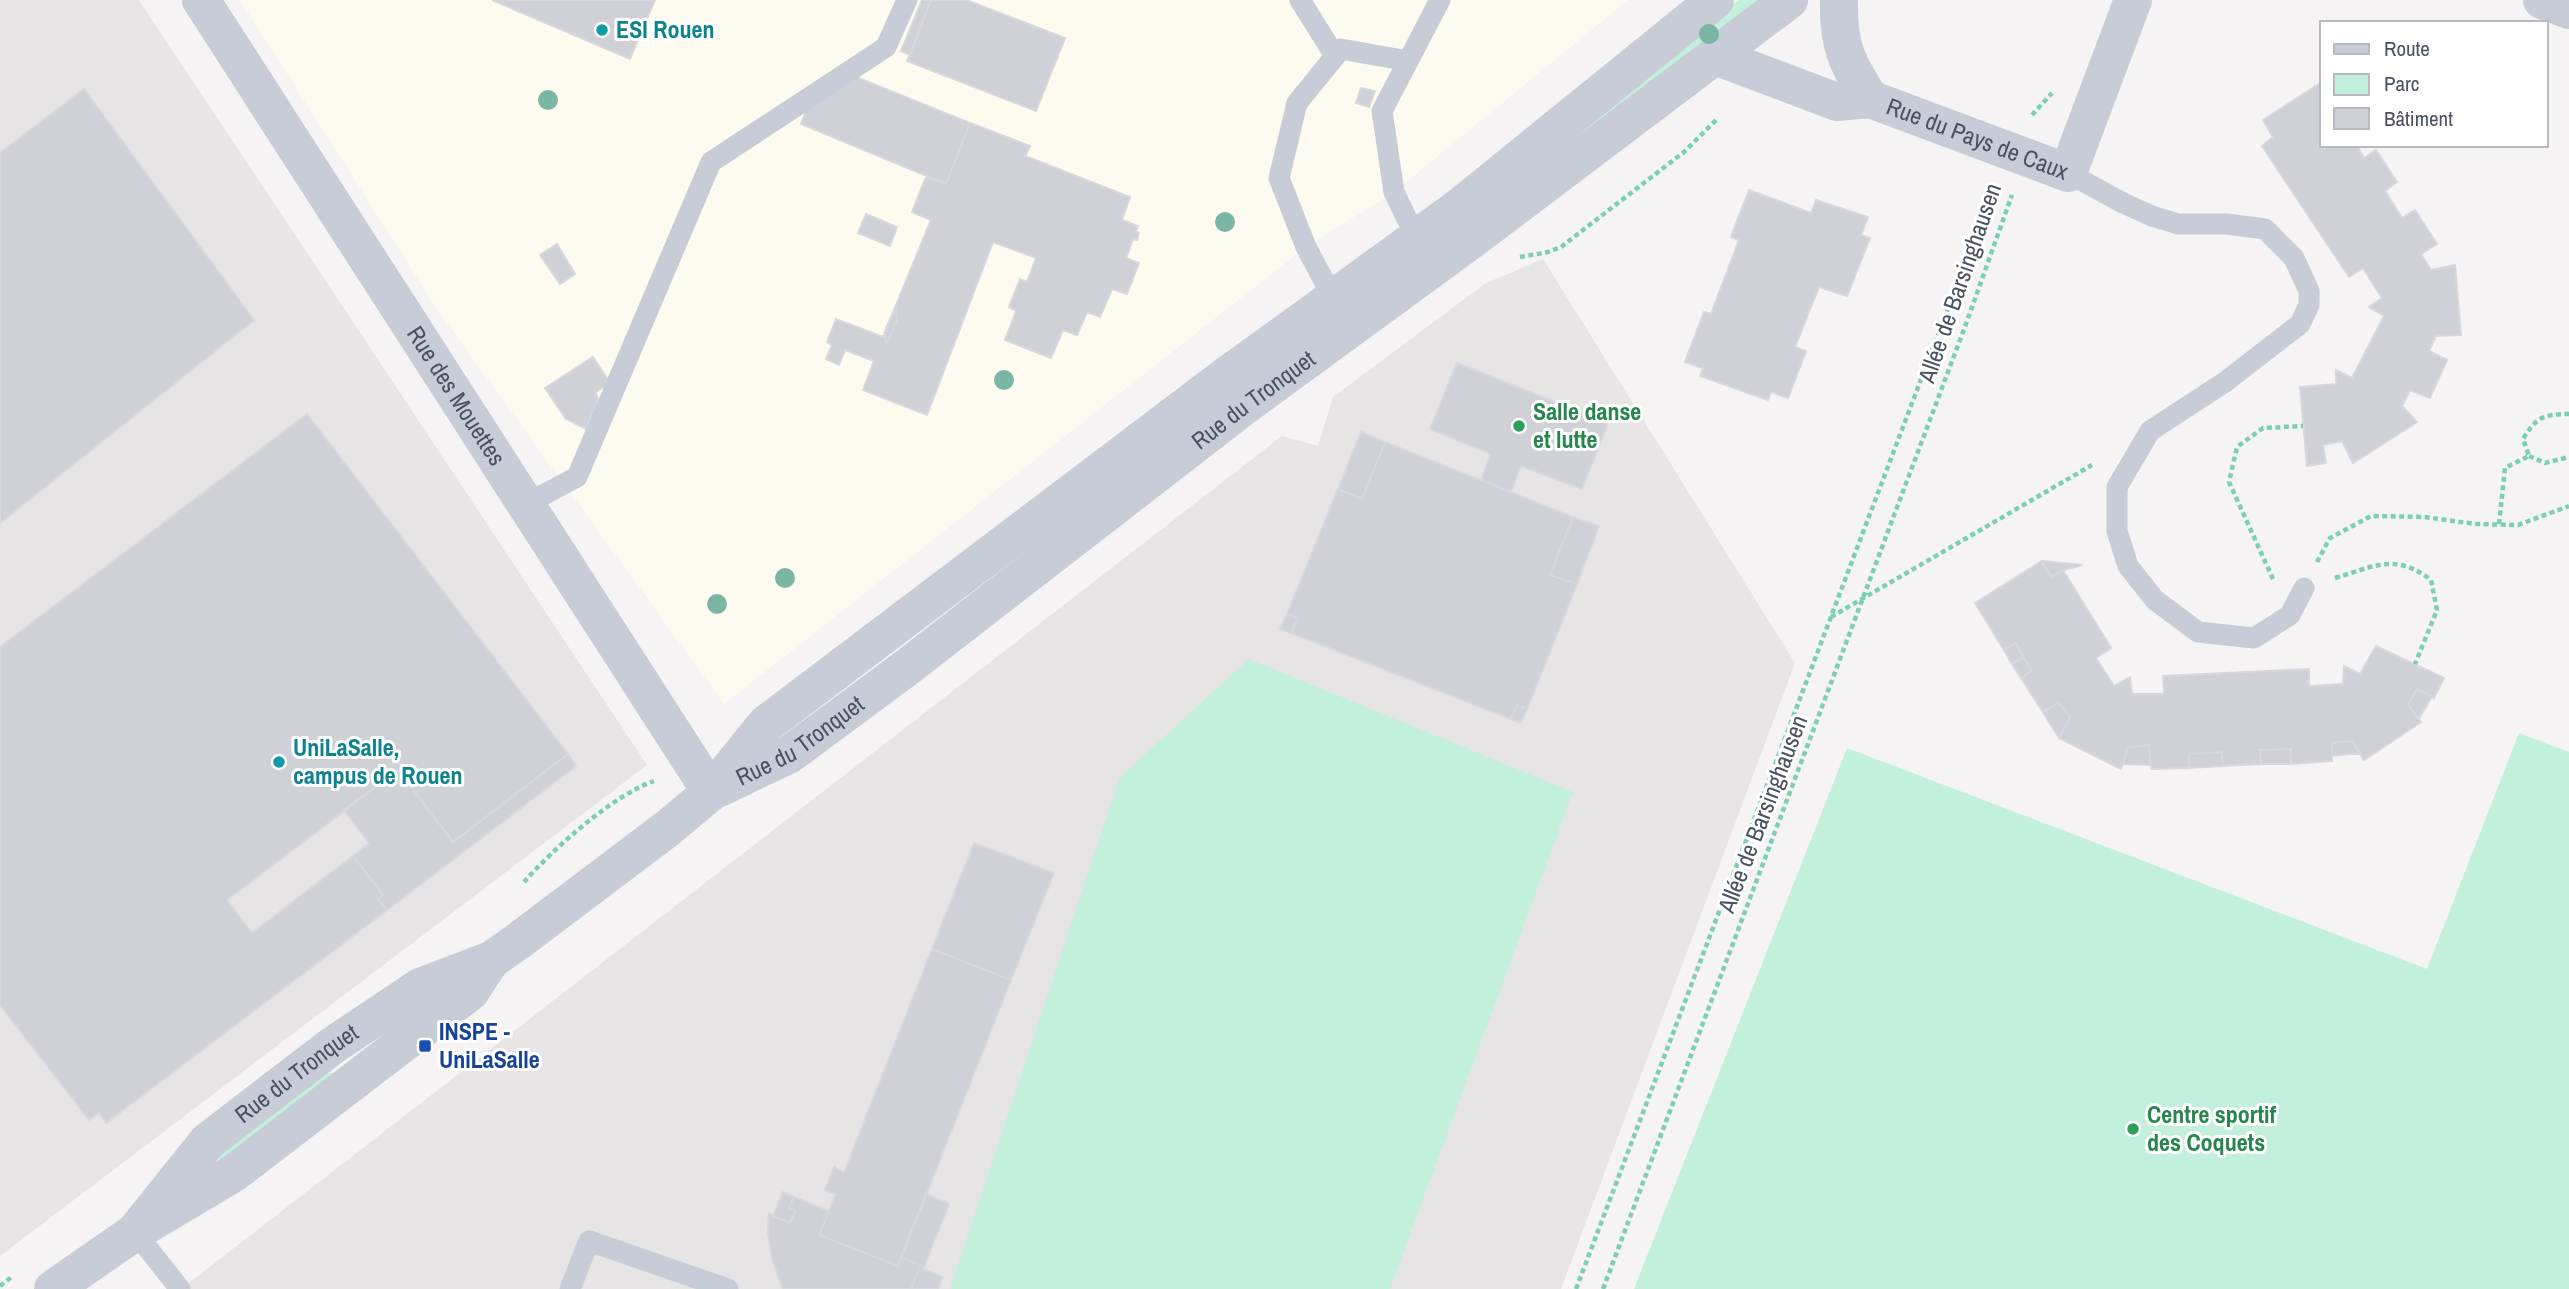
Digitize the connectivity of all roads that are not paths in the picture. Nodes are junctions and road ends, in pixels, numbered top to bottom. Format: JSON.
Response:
{"nodes":[{"id":1,"x":201,"y":0,"type":"edge"},
{"id":2,"x":907,"y":0,"type":"edge"},
{"id":3,"x":1300,"y":0,"type":"edge"},
{"id":4,"x":1440,"y":0,"type":"edge"},
{"id":5,"x":1715,"y":0,"type":"edge"},
{"id":6,"x":1789,"y":0,"type":"edge"},
{"id":7,"x":1839,"y":0,"type":"edge"},
{"id":8,"x":2133,"y":0,"type":"edge"},
{"id":9,"x":2542,"y":0,"type":"edge"},
{"id":10,"x":2569,"y":10,"type":"edge"},
{"id":11,"x":1335,"y":56,"type":"junction"},
{"id":12,"x":1715,"y":56,"type":"junction"},
{"id":13,"x":1408,"y":61,"type":"junction"},
{"id":14,"x":1870,"y":99,"type":"junction"},
{"id":15,"x":2068,"y":173,"type":"junction"},
{"id":16,"x":1429,"y":249,"type":"junction"},
{"id":17,"x":1341,"y":314,"type":"junction"},
{"id":18,"x":526,"y":504,"type":"junction"},
{"id":19,"x":2304,"y":588,"type":"road end"},
{"id":20,"x":711,"y":792,"type":"junction"},
{"id":21,"x":135,"y":1231,"type":"junction"},
{"id":22,"x":53,"y":1289,"type":"edge"},
{"id":23,"x":180,"y":1289,"type":"edge"},
{"id":24,"x":570,"y":1289,"type":"edge"},
{"id":25,"x":728,"y":1289,"type":"edge"}],
"edges":[{"from":1,"to":18,"type":"street","name":"Rue des Mouettes"},
{"from":2,"to":18,"type":"lane"},
{"from":3,"to":11,"type":"lane"},
{"from":4,"to":13,"type":"lane"},
{"from":5,"to":16,"type":"street","name":"Rue du Tronquet"},
{"from":6,"to":12,"type":"street","name":"Rue du Tronquet"},
{"from":7,"to":14,"type":"street","name":"Rue du Pays de Caux"},
{"from":8,"to":15,"type":"street","name":"Rue du Pays de Caux"},
{"from":9,"to":10,"type":"street"},
{"from":11,"to":13,"type":"lane"},
{"from":11,"to":17,"type":"lane"},
{"from":12,"to":14,"type":"street","name":"Rue du Pays de Caux"},
{"from":12,"to":16,"type":"street","name":"Rue du Tronquet"},
{"from":13,"to":16,"type":"lane"},
{"from":14,"to":15,"type":"street","name":"Rue du Pays de Caux"},
{"from":15,"to":19,"type":"lane"},
{"from":16,"to":17,"type":"street","name":"Rue du Tronquet"},
{"from":17,"to":20,"type":"street","name":"Rue du Tronquet"},
{"from":18,"to":20,"type":"street","name":"Rue des Mouettes"},
{"from":20,"to":21,"type":"street","name":"Rue du Tronquet"},
{"from":21,"to":22,"type":"street","name":"Rue du Tronquet"},
{"from":21,"to":23,"type":"lane"},
{"from":24,"to":25,"type":"lane"}]}
